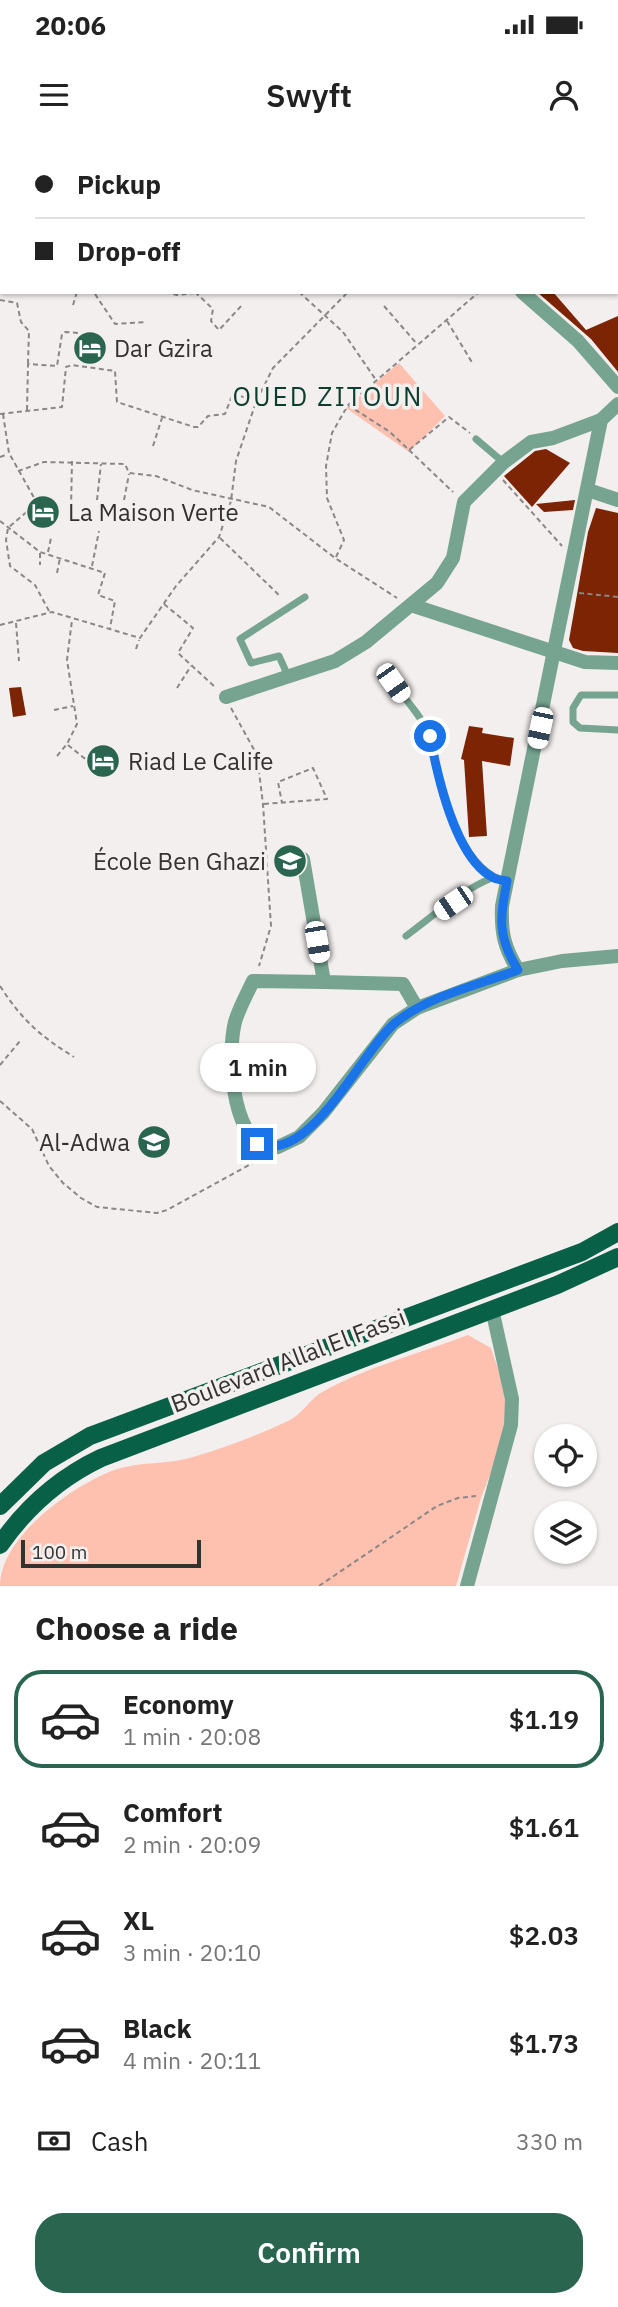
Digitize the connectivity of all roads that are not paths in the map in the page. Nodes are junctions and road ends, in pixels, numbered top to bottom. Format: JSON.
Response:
{"nodes":[{"id":1,"x":524,"y":294,"type":"edge"},
{"id":2,"x":618,"y":387,"type":"edge"},
{"id":3,"x":618,"y":404,"type":"edge"},
{"id":4,"x":601,"y":420,"type":"junction"},
{"id":5,"x":476,"y":439,"type":"road end"},
{"id":6,"x":499,"y":467,"type":"junction"},
{"id":7,"x":588,"y":490,"type":"junction"},
{"id":8,"x":618,"y":500,"type":"edge"},
{"id":9,"x":305,"y":597,"type":"dead end"},
{"id":10,"x":411,"y":605,"type":"junction"},
{"id":11,"x":556,"y":651,"type":"junction"},
{"id":12,"x":618,"y":663,"type":"edge"},
{"id":13,"x":288,"y":676,"type":"junction"},
{"id":14,"x":393,"y":683,"type":"dead end"},
{"id":15,"x":618,"y":695,"type":"edge"},
{"id":16,"x":226,"y":698,"type":"road end"},
{"id":17,"x":618,"y":730,"type":"edge"},
{"id":18,"x":303,"y":859,"type":"dead end"},
{"id":19,"x":492,"y":877,"type":"junction"},
{"id":20,"x":507,"y":881,"type":"junction"},
{"id":21,"x":406,"y":936,"type":"dead end"},
{"id":22,"x":618,"y":956,"type":"edge"},
{"id":23,"x":518,"y":970,"type":"junction"},
{"id":24,"x":324,"y":982,"type":"junction"},
{"id":25,"x":416,"y":1008,"type":"junction"},
{"id":26,"x":618,"y":1232,"type":"edge"},
{"id":27,"x":618,"y":1257,"type":"edge"},
{"id":28,"x":492,"y":1309,"type":"junction"},
{"id":29,"x":0,"y":1506,"type":"edge"},
{"id":30,"x":0,"y":1545,"type":"edge"},
{"id":31,"x":467,"y":1586,"type":"edge"}],
"edges":[{"from":1,"to":2,"type":"street"},
{"from":3,"to":4,"type":"street"},
{"from":4,"to":6,"type":"street"},
{"from":4,"to":7,"type":"street"},
{"from":5,"to":6,"type":"lane"},
{"from":6,"to":10,"type":"street"},
{"from":7,"to":8,"type":"street"},
{"from":7,"to":11,"type":"street"},
{"from":9,"to":13,"type":"lane"},
{"from":10,"to":11,"type":"street"},
{"from":10,"to":13,"type":"street"},
{"from":11,"to":12,"type":"street"},
{"from":11,"to":20,"type":"street"},
{"from":13,"to":16,"type":"street"},
{"from":14,"to":19,"type":"lane"},
{"from":15,"to":17,"type":"lane"},
{"from":18,"to":24,"type":"street"},
{"from":19,"to":20,"type":"lane"},
{"from":19,"to":21,"type":"lane"},
{"from":20,"to":23,"type":"street"},
{"from":22,"to":23,"type":"street"},
{"from":23,"to":25,"type":"street"},
{"from":24,"to":25,"type":"street"},
{"from":24,"to":25,"type":"street"},
{"from":26,"to":29,"type":"main road","name":"Boulevard Allal El Fassi"},
{"from":27,"to":28,"type":"main road","name":"Boulevard Allal El Fassi"},
{"from":28,"to":30,"type":"main road","name":"Boulevard Allal El Fassi"},
{"from":28,"to":31,"type":"street"}]}
